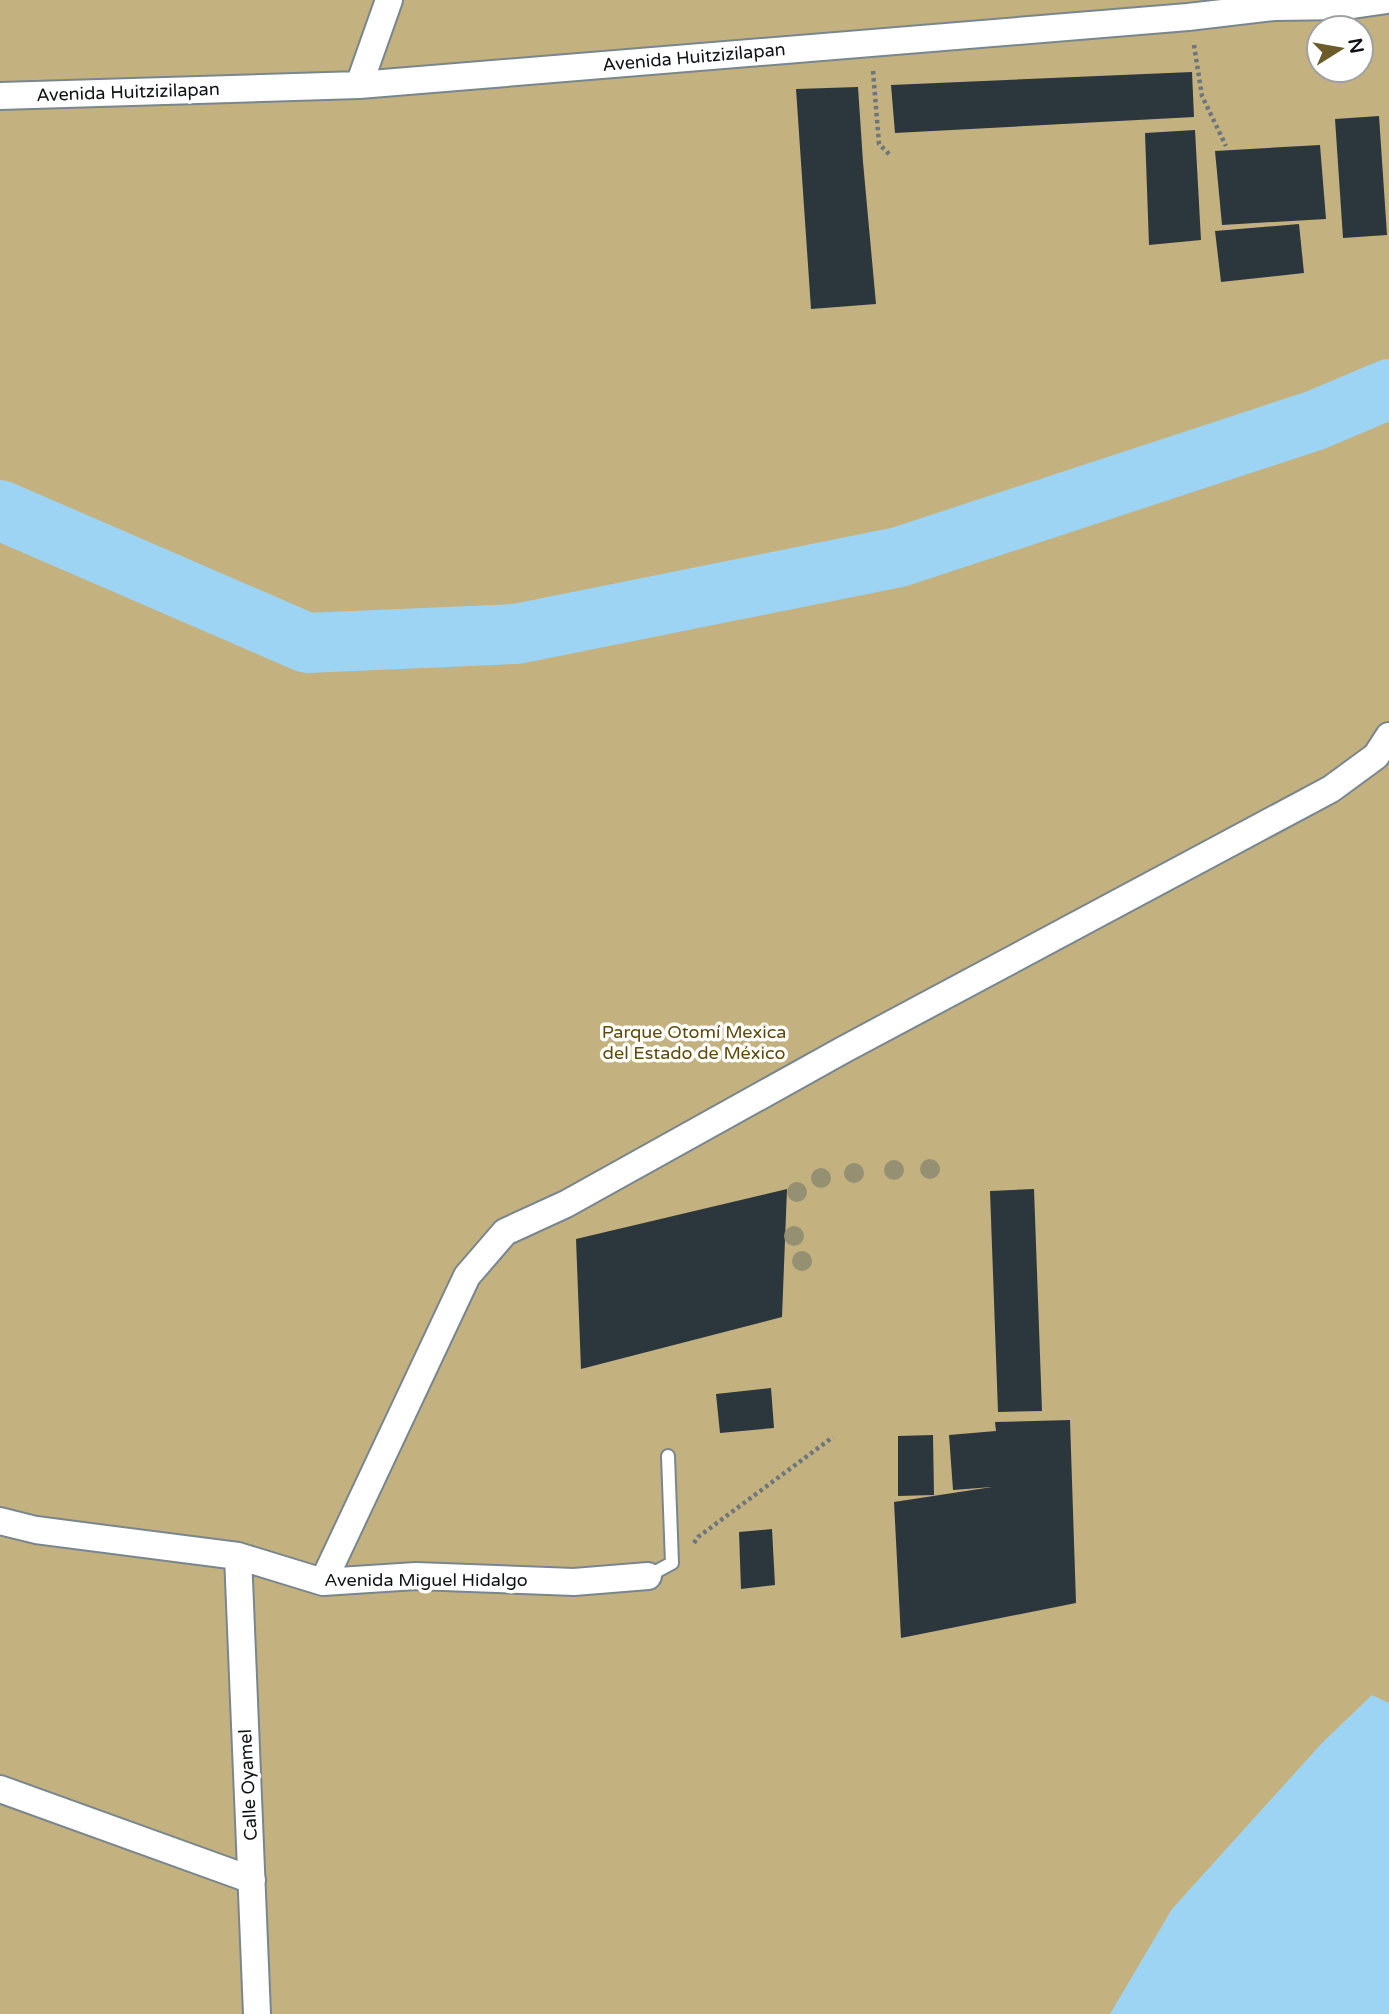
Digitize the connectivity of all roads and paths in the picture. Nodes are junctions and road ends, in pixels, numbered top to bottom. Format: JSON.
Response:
{"nodes":[{"id":1,"x":390,"y":0,"type":"edge"},
{"id":2,"x":1387,"y":0,"type":"edge"},
{"id":3,"x":1188,"y":17,"type":"junction"},
{"id":4,"x":871,"y":43,"type":"junction"},
{"id":5,"x":359,"y":85,"type":"junction"},
{"id":6,"x":0,"y":96,"type":"edge"},
{"id":7,"x":1226,"y":146,"type":"dead end"},
{"id":8,"x":890,"y":155,"type":"dead end"},
{"id":9,"x":1389,"y":736,"type":"edge"},
{"id":10,"x":833,"y":1437,"type":"dead end"},
{"id":11,"x":668,"y":1456,"type":"dead end"},
{"id":12,"x":0,"y":1521,"type":"edge"},
{"id":13,"x":692,"y":1546,"type":"dead end"},
{"id":14,"x":238,"y":1556,"type":"junction"},
{"id":15,"x":648,"y":1576,"type":"joint"},
{"id":16,"x":323,"y":1582,"type":"junction"},
{"id":17,"x":0,"y":1789,"type":"edge"},
{"id":18,"x":253,"y":1880,"type":"junction"},
{"id":19,"x":257,"y":2014,"type":"edge"}],
"edges":[{"from":1,"to":5,"type":"street"},
{"from":2,"to":3,"type":"street","name":"Avenida Huitzizilapan"},
{"from":3,"to":4,"type":"street","name":"Avenida Huitzizilapan"},
{"from":3,"to":7,"type":"path"},
{"from":4,"to":5,"type":"street","name":"Avenida Huitzizilapan"},
{"from":4,"to":8,"type":"path"},
{"from":5,"to":6,"type":"street","name":"Avenida Huitzizilapan"},
{"from":9,"to":16,"type":"street"},
{"from":10,"to":13,"type":"path"},
{"from":11,"to":15,"type":"lane"},
{"from":12,"to":14,"type":"street","name":"Avenida Miguel Hidalgo"},
{"from":14,"to":16,"type":"street","name":"Avenida Miguel Hidalgo"},
{"from":14,"to":18,"type":"street","name":"Calle Oyamel"},
{"from":15,"to":16,"type":"street","name":"Avenida Miguel Hidalgo"},
{"from":17,"to":18,"type":"street"},
{"from":18,"to":19,"type":"street","name":"Calle Oyamel"}]}
